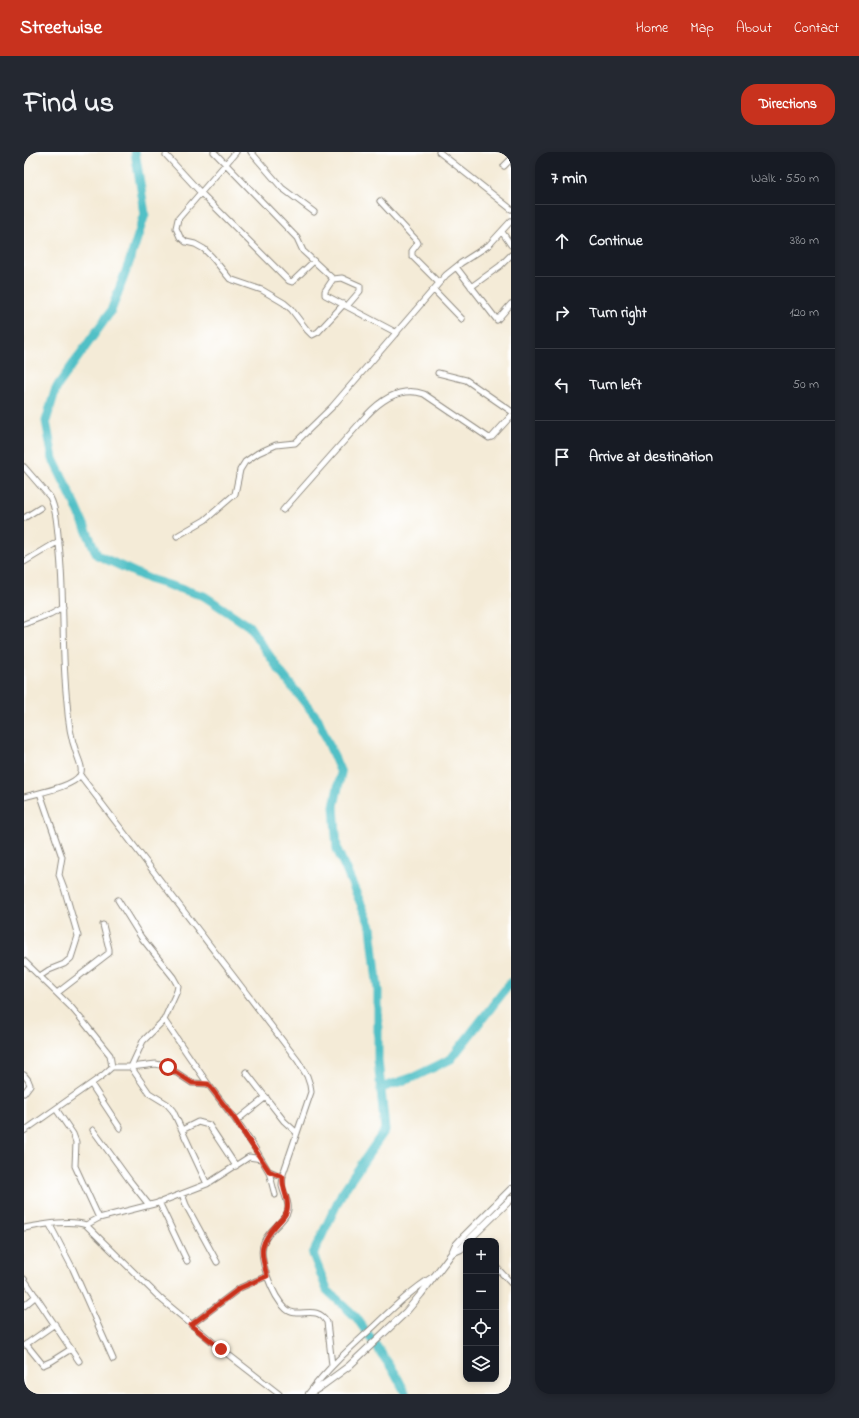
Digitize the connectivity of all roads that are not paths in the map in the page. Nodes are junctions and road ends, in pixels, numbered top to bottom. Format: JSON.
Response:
{"nodes":[{"id":1,"x":214,"y":152,"type":"edge"},
{"id":2,"x":236,"y":152,"type":"edge"},
{"id":3,"x":251,"y":152,"type":"edge"},
{"id":4,"x":439,"y":152,"type":"edge"},
{"id":5,"x":166,"y":155,"type":"dead end"},
{"id":6,"x":511,"y":158,"type":"edge"},
{"id":7,"x":225,"y":164,"type":"junction"},
{"id":8,"x":504,"y":166,"type":"dead end"},
{"id":9,"x":201,"y":193,"type":"junction"},
{"id":10,"x":380,"y":201,"type":"dead end"},
{"id":11,"x":511,"y":209,"type":"edge"},
{"id":12,"x":314,"y":212,"type":"dead end"},
{"id":13,"x":511,"y":221,"type":"edge"},
{"id":14,"x":502,"y":232,"type":"junction"},
{"id":15,"x":511,"y":246,"type":"edge"},
{"id":16,"x":511,"y":255,"type":"edge"},
{"id":17,"x":314,"y":261,"type":"junction"},
{"id":18,"x":456,"y":267,"type":"junction"},
{"id":19,"x":333,"y":278,"type":"junction"},
{"id":20,"x":439,"y":283,"type":"junction"},
{"id":21,"x":471,"y":287,"type":"junction"},
{"id":22,"x":434,"y":290,"type":"junction"},
{"id":23,"x":511,"y":304,"type":"edge"},
{"id":24,"x":345,"y":305,"type":"junction"},
{"id":25,"x":462,"y":320,"type":"dead end"},
{"id":26,"x":397,"y":333,"type":"junction"},
{"id":27,"x":438,"y":373,"type":"dead end"},
{"id":28,"x":511,"y":411,"type":"edge"},
{"id":29,"x":511,"y":416,"type":"edge"},
{"id":30,"x":24,"y":466,"type":"edge"},
{"id":31,"x":40,"y":508,"type":"dead end"},
{"id":32,"x":283,"y":510,"type":"dead end"},
{"id":33,"x":24,"y":518,"type":"edge"},
{"id":34,"x":177,"y":536,"type":"dead end"},
{"id":35,"x":59,"y":541,"type":"junction"},
{"id":36,"x":24,"y":562,"type":"edge"},
{"id":37,"x":63,"y":607,"type":"junction"},
{"id":38,"x":24,"y":624,"type":"edge"},
{"id":39,"x":80,"y":775,"type":"junction"},
{"id":40,"x":40,"y":793,"type":"junction"},
{"id":41,"x":24,"y":797,"type":"edge"},
{"id":42,"x":118,"y":900,"type":"dead end"},
{"id":43,"x":103,"y":925,"type":"dead end"},
{"id":44,"x":24,"y":961,"type":"edge"},
{"id":45,"x":40,"y":976,"type":"junction"},
{"id":46,"x":57,"y":993,"type":"junction"},
{"id":47,"x":164,"y":1020,"type":"junction"},
{"id":48,"x":112,"y":1067,"type":"junction"},
{"id":49,"x":131,"y":1067,"type":"junction"},
{"id":50,"x":246,"y":1072,"type":"dead end"},
{"id":51,"x":24,"y":1075,"type":"edge"},
{"id":52,"x":91,"y":1084,"type":"junction"},
{"id":53,"x":208,"y":1084,"type":"junction"},
{"id":54,"x":24,"y":1093,"type":"edge"},
{"id":55,"x":266,"y":1097,"type":"junction"},
{"id":56,"x":56,"y":1109,"type":"junction"},
{"id":57,"x":236,"y":1121,"type":"junction"},
{"id":58,"x":120,"y":1128,"type":"dead end"},
{"id":59,"x":93,"y":1130,"type":"dead end"},
{"id":60,"x":182,"y":1130,"type":"junction"},
{"id":61,"x":24,"y":1131,"type":"edge"},
{"id":62,"x":297,"y":1133,"type":"junction"},
{"id":63,"x":261,"y":1159,"type":"junction"},
{"id":64,"x":236,"y":1166,"type":"junction"},
{"id":65,"x":269,"y":1171,"type":"junction"},
{"id":66,"x":283,"y":1177,"type":"junction"},
{"id":67,"x":208,"y":1184,"type":"junction"},
{"id":68,"x":511,"y":1189,"type":"edge"},
{"id":69,"x":182,"y":1194,"type":"junction"},
{"id":70,"x":274,"y":1195,"type":"dead end"},
{"id":71,"x":511,"y":1199,"type":"edge"},
{"id":72,"x":159,"y":1202,"type":"junction"},
{"id":73,"x":149,"y":1205,"type":"junction"},
{"id":74,"x":99,"y":1218,"type":"junction"},
{"id":75,"x":50,"y":1225,"type":"junction"},
{"id":76,"x":86,"y":1225,"type":"junction"},
{"id":77,"x":24,"y":1228,"type":"edge"},
{"id":78,"x":471,"y":1238,"type":"edge"},
{"id":79,"x":463,"y":1247,"type":"edge"},
{"id":80,"x":452,"y":1253,"type":"junction"},
{"id":81,"x":187,"y":1261,"type":"dead end"},
{"id":82,"x":217,"y":1262,"type":"dead end"},
{"id":83,"x":499,"y":1270,"type":"edge"},
{"id":84,"x":437,"y":1274,"type":"junction"},
{"id":85,"x":267,"y":1276,"type":"junction"},
{"id":86,"x":24,"y":1279,"type":"edge"},
{"id":87,"x":511,"y":1283,"type":"edge"},
{"id":88,"x":36,"y":1296,"type":"junction"},
{"id":89,"x":24,"y":1306,"type":"edge"},
{"id":90,"x":55,"y":1324,"type":"junction"},
{"id":91,"x":191,"y":1325,"type":"junction"},
{"id":92,"x":25,"y":1345,"type":"edge"},
{"id":93,"x":71,"y":1350,"type":"junction"},
{"id":94,"x":113,"y":1359,"type":"dead end"},
{"id":95,"x":79,"y":1361,"type":"dead end"},
{"id":96,"x":332,"y":1366,"type":"junction"},
{"id":97,"x":279,"y":1394,"type":"edge"},
{"id":98,"x":309,"y":1394,"type":"edge"}],
"edges":[{"from":1,"to":7,"type":"street"},
{"from":2,"to":7,"type":"street"},
{"from":3,"to":12,"type":"street"},
{"from":4,"to":11,"type":"street"},
{"from":5,"to":9,"type":"street"},
{"from":6,"to":8,"type":"street"},
{"from":7,"to":9,"type":"street"},
{"from":7,"to":17,"type":"street"},
{"from":9,"to":17,"type":"street"},
{"from":9,"to":24,"type":"street"},
{"from":10,"to":20,"type":"street"},
{"from":13,"to":14,"type":"street"},
{"from":14,"to":15,"type":"street"},
{"from":14,"to":18,"type":"street"},
{"from":16,"to":21,"type":"street"},
{"from":17,"to":19,"type":"street"},
{"from":18,"to":20,"type":"street"},
{"from":18,"to":21,"type":"street"},
{"from":19,"to":24,"type":"street"},
{"from":19,"to":24,"type":"street"},
{"from":20,"to":22,"type":"street"},
{"from":21,"to":23,"type":"street"},
{"from":22,"to":25,"type":"street"},
{"from":22,"to":26,"type":"street"},
{"from":24,"to":26,"type":"street"},
{"from":26,"to":34,"type":"street"},
{"from":27,"to":28,"type":"street"},
{"from":29,"to":32,"type":"street"},
{"from":30,"to":35,"type":"street"},
{"from":31,"to":33,"type":"street"},
{"from":35,"to":36,"type":"street"},
{"from":35,"to":37,"type":"street"},
{"from":37,"to":38,"type":"street"},
{"from":37,"to":39,"type":"street"},
{"from":39,"to":40,"type":"street"},
{"from":39,"to":62,"type":"street"},
{"from":40,"to":41,"type":"street"},
{"from":40,"to":45,"type":"street"},
{"from":42,"to":47,"type":"street"},
{"from":43,"to":46,"type":"street"},
{"from":44,"to":45,"type":"street"},
{"from":45,"to":46,"type":"street"},
{"from":46,"to":48,"type":"street"},
{"from":47,"to":49,"type":"street"},
{"from":47,"to":53,"type":"street"},
{"from":48,"to":49,"type":"street"},
{"from":48,"to":52,"type":"street"},
{"from":49,"to":53,"type":"street"},
{"from":49,"to":60,"type":"street"},
{"from":50,"to":55,"type":"street"},
{"from":51,"to":54,"type":"street"},
{"from":52,"to":56,"type":"street"},
{"from":52,"to":58,"type":"street"},
{"from":53,"to":57,"type":"street"},
{"from":55,"to":57,"type":"street"},
{"from":55,"to":62,"type":"street"},
{"from":56,"to":61,"type":"street"},
{"from":56,"to":74,"type":"street"},
{"from":57,"to":63,"type":"street"},
{"from":59,"to":73,"type":"street"},
{"from":60,"to":64,"type":"street"},
{"from":60,"to":67,"type":"street"},
{"from":62,"to":66,"type":"street"},
{"from":63,"to":64,"type":"street"},
{"from":63,"to":65,"type":"street"},
{"from":64,"to":67,"type":"street"},
{"from":65,"to":66,"type":"street"},
{"from":65,"to":70,"type":"street"},
{"from":66,"to":85,"type":"street"},
{"from":67,"to":69,"type":"street"},
{"from":68,"to":80,"type":"main road"},
{"from":69,"to":72,"type":"street"},
{"from":69,"to":82,"type":"street"},
{"from":71,"to":78,"type":"main road"},
{"from":72,"to":73,"type":"street"},
{"from":72,"to":81,"type":"street"},
{"from":73,"to":74,"type":"street"},
{"from":74,"to":76,"type":"street"},
{"from":75,"to":76,"type":"street"},
{"from":75,"to":77,"type":"street"},
{"from":75,"to":94,"type":"street"},
{"from":76,"to":91,"type":"street"},
{"from":79,"to":80,"type":"main road"},
{"from":80,"to":84,"type":"main road"},
{"from":83,"to":87,"type":"street"},
{"from":84,"to":96,"type":"street"},
{"from":84,"to":98,"type":"main road"},
{"from":85,"to":91,"type":"street"},
{"from":85,"to":96,"type":"street"},
{"from":86,"to":88,"type":"street"},
{"from":88,"to":89,"type":"street"},
{"from":88,"to":90,"type":"street"},
{"from":90,"to":92,"type":"street"},
{"from":90,"to":93,"type":"street"},
{"from":91,"to":97,"type":"street"},
{"from":92,"to":93,"type":"street"},
{"from":93,"to":95,"type":"street"},
{"from":96,"to":98,"type":"street"}]}
